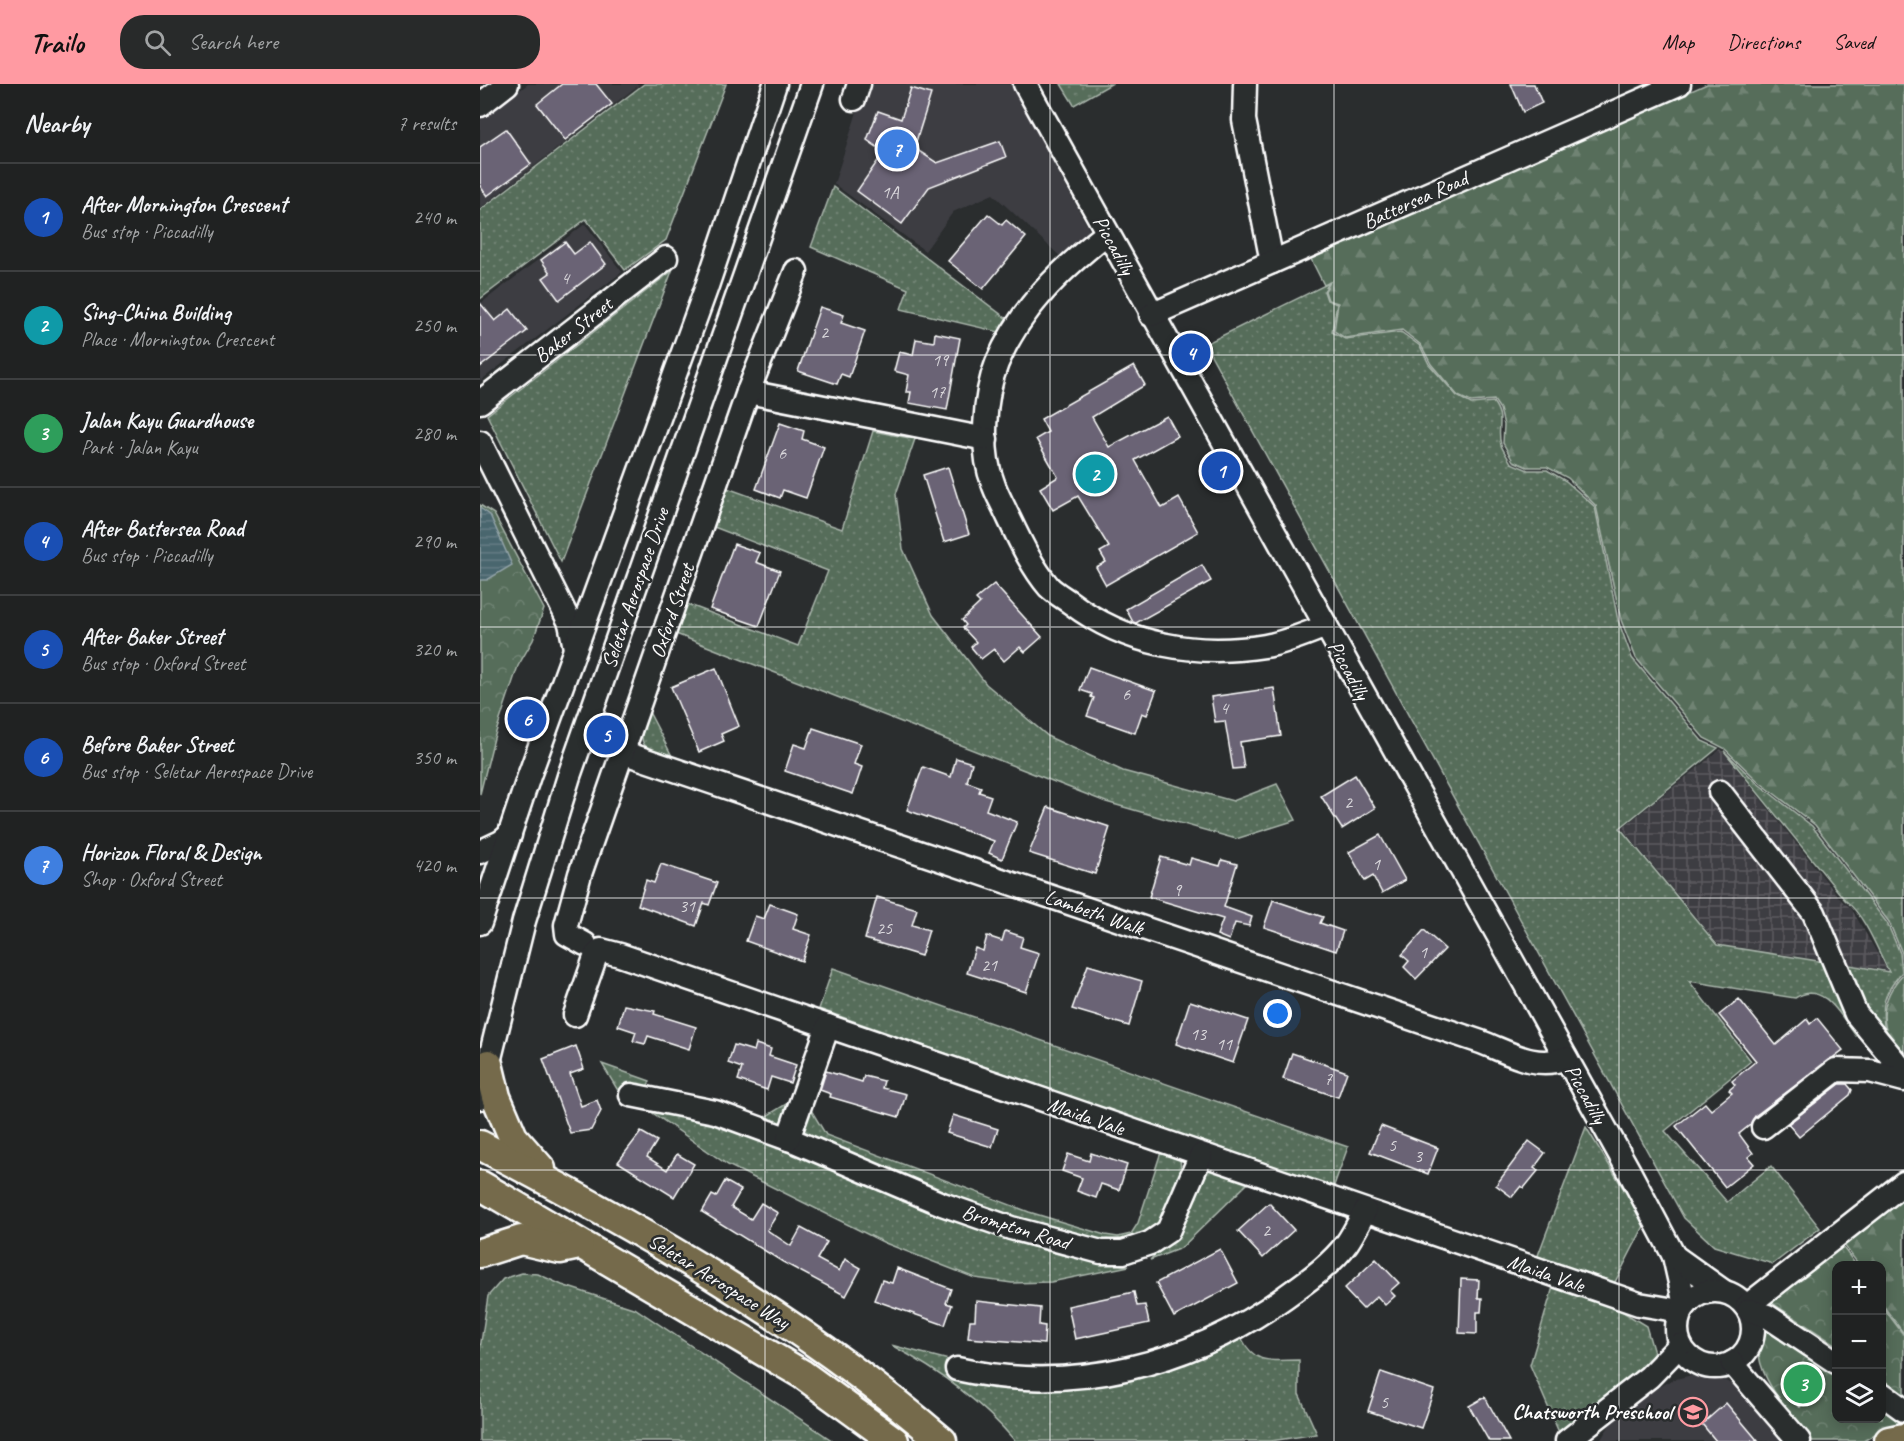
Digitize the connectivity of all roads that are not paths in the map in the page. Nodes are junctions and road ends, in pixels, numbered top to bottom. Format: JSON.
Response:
{"nodes":[{"id":1,"x":507,"y":84,"type":"edge"},
{"id":2,"x":775,"y":84,"type":"edge"},
{"id":3,"x":791,"y":84,"type":"edge"},
{"id":4,"x":812,"y":84,"type":"edge"},
{"id":5,"x":1025,"y":84,"type":"edge"},
{"id":6,"x":1245,"y":84,"type":"edge"},
{"id":7,"x":1679,"y":84,"type":"edge"},
{"id":8,"x":480,"y":105,"type":"edge"},
{"id":9,"x":757,"y":142,"type":"junction"},
{"id":10,"x":1107,"y":233,"type":"junction"},
{"id":11,"x":666,"y":258,"type":"dead end"},
{"id":12,"x":1272,"y":262,"type":"junction"},
{"id":13,"x":796,"y":271,"type":"dead end"},
{"id":14,"x":1151,"y":315,"type":"junction"},
{"id":15,"x":748,"y":392,"type":"junction"},
{"id":16,"x":480,"y":402,"type":"edge"},
{"id":17,"x":986,"y":439,"type":"junction"},
{"id":18,"x":480,"y":441,"type":"edge"},
{"id":19,"x":1325,"y":627,"type":"junction"},
{"id":20,"x":575,"y":648,"type":"junction"},
{"id":21,"x":622,"y":752,"type":"junction"},
{"id":22,"x":1720,"y":792,"type":"dead end"},
{"id":23,"x":510,"y":835,"type":"junction"},
{"id":24,"x":480,"y":852,"type":"edge"},
{"id":25,"x":482,"y":903,"type":"edge"},
{"id":26,"x":585,"y":944,"type":"dead end"},
{"id":27,"x":574,"y":1015,"type":"dead end"},
{"id":28,"x":828,"y":1026,"type":"junction"},
{"id":29,"x":1566,"y":1058,"type":"junction"},
{"id":30,"x":488,"y":1064,"type":"junction"},
{"id":31,"x":1904,"y":1072,"type":"edge"},
{"id":32,"x":1904,"y":1080,"type":"edge"},
{"id":33,"x":632,"y":1095,"type":"dead end"},
{"id":34,"x":480,"y":1098,"type":"edge"},
{"id":35,"x":1763,"y":1127,"type":"dead end"},
{"id":36,"x":788,"y":1139,"type":"junction"},
{"id":37,"x":480,"y":1145,"type":"edge"},
{"id":38,"x":1201,"y":1155,"type":"junction"},
{"id":39,"x":1904,"y":1183,"type":"edge"},
{"id":40,"x":480,"y":1185,"type":"edge"},
{"id":41,"x":555,"y":1185,"type":"junction"},
{"id":42,"x":1365,"y":1212,"type":"junction"},
{"id":43,"x":581,"y":1244,"type":"junction"},
{"id":44,"x":480,"y":1253,"type":"edge"},
{"id":45,"x":1674,"y":1256,"type":"junction"},
{"id":46,"x":1723,"y":1291,"type":"junction"},
{"id":47,"x":1639,"y":1304,"type":"junction"},
{"id":48,"x":1683,"y":1308,"type":"junction"},
{"id":49,"x":1748,"y":1308,"type":"junction"},
{"id":50,"x":1684,"y":1347,"type":"junction"},
{"id":51,"x":1832,"y":1359,"type":"edge"},
{"id":52,"x":1732,"y":1363,"type":"junction"},
{"id":53,"x":957,"y":1369,"type":"dead end"},
{"id":54,"x":1886,"y":1397,"type":"edge"},
{"id":55,"x":1904,"y":1410,"type":"edge"},
{"id":56,"x":1904,"y":1438,"type":"edge"},
{"id":57,"x":894,"y":1441,"type":"edge"},
{"id":58,"x":942,"y":1441,"type":"edge"},
{"id":59,"x":1567,"y":1441,"type":"edge"},
{"id":60,"x":1799,"y":1441,"type":"edge"},
{"id":61,"x":1889,"y":1441,"type":"edge"}],
"edges":[{"from":1,"to":8,"type":"street"},
{"from":2,"to":9,"type":"street","name":"Seletar Aerospace Drive"},
{"from":3,"to":9,"type":"street"},
{"from":4,"to":30,"type":"street","name":"Seletar Aerospace Drive"},
{"from":5,"to":10,"type":"street","name":"Piccadilly"},
{"from":6,"to":12,"type":"street"},
{"from":7,"to":12,"type":"street","name":"Battersea Road"},
{"from":9,"to":20,"type":"street","name":"Seletar Aerospace Drive"},
{"from":10,"to":14,"type":"street","name":"Piccadilly"},
{"from":10,"to":17,"type":"street"},
{"from":11,"to":16,"type":"street","name":"Baker Street"},
{"from":12,"to":14,"type":"street","name":"Battersea Road"},
{"from":13,"to":15,"type":"street","name":"Oxford Street"},
{"from":14,"to":19,"type":"street","name":"Piccadilly"},
{"from":15,"to":17,"type":"street"},
{"from":15,"to":21,"type":"street","name":"Oxford Street"},
{"from":17,"to":19,"type":"street"},
{"from":18,"to":20,"type":"street"},
{"from":19,"to":29,"type":"street","name":"Piccadilly"},
{"from":20,"to":23,"type":"street","name":"Seletar Aerospace Drive"},
{"from":21,"to":26,"type":"street","name":"Oxford Street"},
{"from":21,"to":29,"type":"street","name":"Lambeth Walk"},
{"from":22,"to":31,"type":"street"},
{"from":23,"to":24,"type":"street"},
{"from":23,"to":25,"type":"street","name":"Seletar Aerospace Drive"},
{"from":27,"to":28,"type":"street","name":"Maida Vale"},
{"from":28,"to":36,"type":"street"},
{"from":28,"to":38,"type":"street","name":"Maida Vale"},
{"from":29,"to":45,"type":"street","name":"Piccadilly"},
{"from":30,"to":34,"type":"street","name":"Seletar Aerospace Drive"},
{"from":30,"to":41,"type":"main road"},
{"from":32,"to":35,"type":"street"},
{"from":33,"to":36,"type":"street","name":"Brompton Road"},
{"from":36,"to":38,"type":"street","name":"Brompton Road"},
{"from":37,"to":41,"type":"main road","name":"Seletar Aerospace Way"},
{"from":38,"to":42,"type":"street","name":"Maida Vale"},
{"from":39,"to":49,"type":"street"},
{"from":40,"to":43,"type":"main road","name":"Seletar Aerospace Way"},
{"from":41,"to":58,"type":"main road","name":"Seletar Aerospace Way"},
{"from":42,"to":47,"type":"street","name":"Maida Vale"},
{"from":42,"to":53,"type":"street"},
{"from":43,"to":44,"type":"main road"},
{"from":43,"to":57,"type":"main road","name":"Seletar Aerospace Way"},
{"from":45,"to":46,"type":"street","name":"Piccadilly"},
{"from":45,"to":48,"type":"street","name":"Piccadilly"},
{"from":46,"to":48,"type":"street"},
{"from":46,"to":49,"type":"street"},
{"from":47,"to":48,"type":"street","name":"Maida Vale"},
{"from":47,"to":50,"type":"street","name":"Maida Vale"},
{"from":48,"to":50,"type":"street"},
{"from":49,"to":51,"type":"street"},
{"from":49,"to":52,"type":"street"},
{"from":50,"to":52,"type":"street"},
{"from":50,"to":59,"type":"street"},
{"from":52,"to":60,"type":"street"},
{"from":54,"to":55,"type":"street"},
{"from":56,"to":61,"type":"main road"}]}
